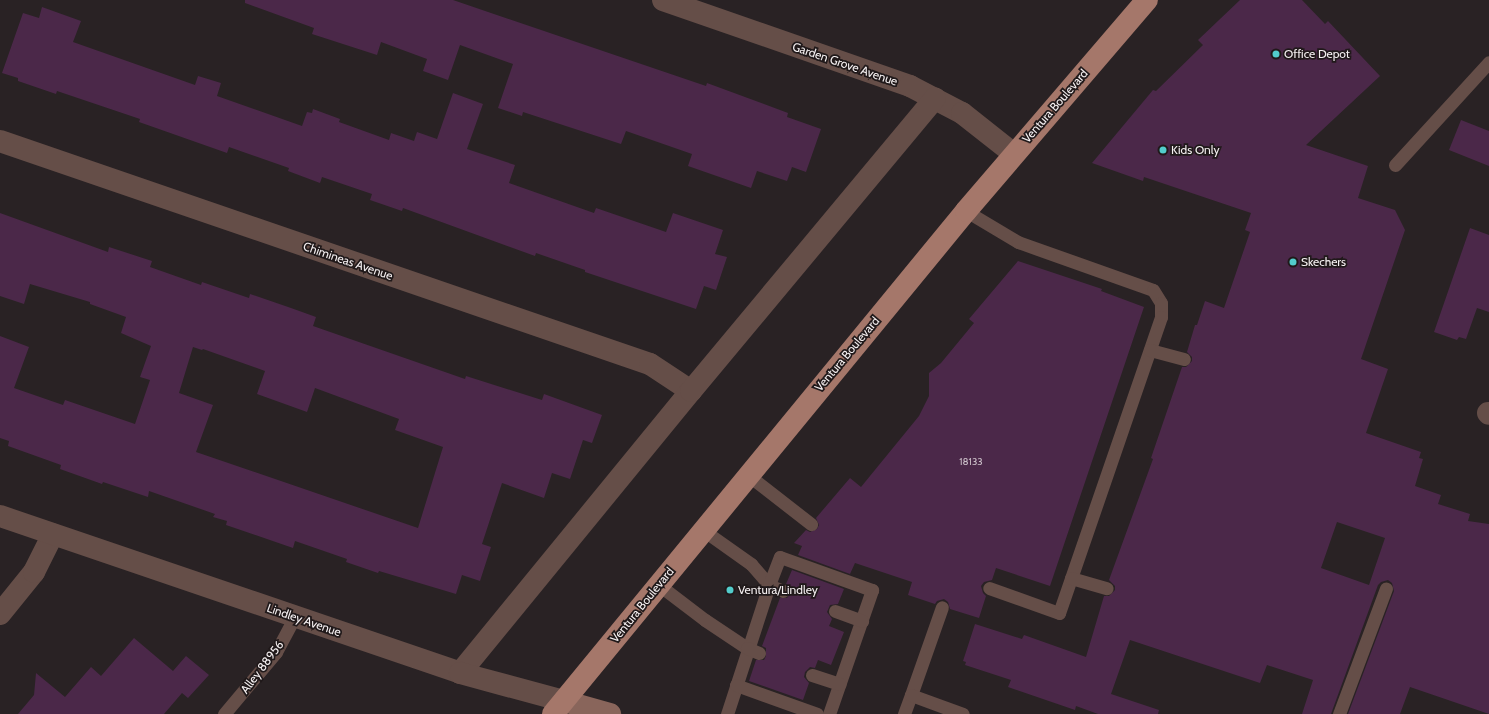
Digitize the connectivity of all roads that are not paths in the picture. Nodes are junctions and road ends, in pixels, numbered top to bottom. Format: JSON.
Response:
{"nodes":[{"id":1,"x":663,"y":0,"type":"edge"},
{"id":2,"x":1147,"y":0,"type":"edge"},
{"id":3,"x":1489,"y":62,"type":"edge"},
{"id":4,"x":935,"y":98,"type":"junction"},
{"id":5,"x":0,"y":141,"type":"edge"},
{"id":6,"x":1014,"y":154,"type":"junction"},
{"id":7,"x":1395,"y":165,"type":"dead end"},
{"id":8,"x":966,"y":211,"type":"junction"},
{"id":9,"x":1150,"y":350,"type":"junction"},
{"id":10,"x":1184,"y":359,"type":"dead end"},
{"id":11,"x":691,"y":391,"type":"junction"},
{"id":12,"x":748,"y":474,"type":"junction"},
{"id":13,"x":0,"y":516,"type":"edge"},
{"id":14,"x":811,"y":524,"type":"dead end"},
{"id":15,"x":703,"y":530,"type":"junction"},
{"id":16,"x":53,"y":534,"type":"junction"},
{"id":17,"x":1071,"y":578,"type":"junction"},
{"id":18,"x":659,"y":585,"type":"junction"},
{"id":19,"x":769,"y":585,"type":"junction"},
{"id":20,"x":989,"y":588,"type":"dead end"},
{"id":21,"x":1107,"y":588,"type":"dead end"},
{"id":22,"x":1386,"y":588,"type":"dead end"},
{"id":23,"x":783,"y":591,"type":"dead end"},
{"id":24,"x":942,"y":607,"type":"dead end"},
{"id":25,"x":835,"y":611,"type":"dead end"},
{"id":26,"x":0,"y":614,"type":"edge"},
{"id":27,"x":295,"y":617,"type":"junction"},
{"id":28,"x":862,"y":621,"type":"junction"},
{"id":29,"x":753,"y":650,"type":"junction"},
{"id":30,"x":460,"y":673,"type":"junction"},
{"id":31,"x":812,"y":675,"type":"dead end"},
{"id":32,"x":840,"y":684,"type":"junction"},
{"id":33,"x":736,"y":685,"type":"junction"},
{"id":34,"x":911,"y":695,"type":"junction"},
{"id":35,"x":558,"y":708,"type":"edge"},
{"id":36,"x":224,"y":714,"type":"edge"},
{"id":37,"x":610,"y":714,"type":"edge"},
{"id":38,"x":726,"y":714,"type":"edge"},
{"id":39,"x":817,"y":714,"type":"edge"},
{"id":40,"x":829,"y":714,"type":"edge"},
{"id":41,"x":904,"y":714,"type":"edge"},
{"id":42,"x":963,"y":714,"type":"edge"},
{"id":43,"x":1339,"y":714,"type":"edge"}],
"edges":[{"from":1,"to":4,"type":"street","name":"Garden Grove Avenue"},
{"from":2,"to":6,"type":"main road","name":"Ventura Boulevard"},
{"from":3,"to":7,"type":"lane"},
{"from":4,"to":6,"type":"street","name":"Garden Grove Avenue"},
{"from":4,"to":11,"type":"street"},
{"from":5,"to":11,"type":"street","name":"Chimineas Avenue"},
{"from":6,"to":8,"type":"main road","name":"Ventura Boulevard"},
{"from":8,"to":9,"type":"lane"},
{"from":8,"to":12,"type":"main road","name":"Ventura Boulevard"},
{"from":9,"to":10,"type":"lane"},
{"from":9,"to":17,"type":"lane"},
{"from":11,"to":30,"type":"street"},
{"from":12,"to":14,"type":"lane"},
{"from":12,"to":15,"type":"main road","name":"Ventura Boulevard"},
{"from":13,"to":16,"type":"street","name":"Lindley Avenue"},
{"from":15,"to":18,"type":"main road","name":"Ventura Boulevard"},
{"from":15,"to":19,"type":"lane"},
{"from":16,"to":26,"type":"street"},
{"from":16,"to":27,"type":"street","name":"Lindley Avenue"},
{"from":17,"to":20,"type":"lane"},
{"from":17,"to":21,"type":"lane"},
{"from":18,"to":29,"type":"lane"},
{"from":18,"to":35,"type":"main road","name":"Ventura Boulevard"},
{"from":19,"to":23,"type":"lane"},
{"from":19,"to":28,"type":"lane"},
{"from":19,"to":29,"type":"lane"},
{"from":22,"to":43,"type":"lane"},
{"from":24,"to":34,"type":"lane"},
{"from":25,"to":28,"type":"lane"},
{"from":27,"to":30,"type":"street","name":"Lindley Avenue"},
{"from":27,"to":36,"type":"lane","name":"Alley 88956"},
{"from":28,"to":32,"type":"lane"},
{"from":29,"to":33,"type":"lane"},
{"from":30,"to":35,"type":"street","name":"Lindley Avenue"},
{"from":31,"to":32,"type":"lane"},
{"from":32,"to":40,"type":"lane"},
{"from":33,"to":38,"type":"lane"},
{"from":33,"to":39,"type":"lane"},
{"from":34,"to":41,"type":"lane"},
{"from":34,"to":42,"type":"lane"},
{"from":35,"to":37,"type":"main road","name":"Lindley Avenue"}]}
